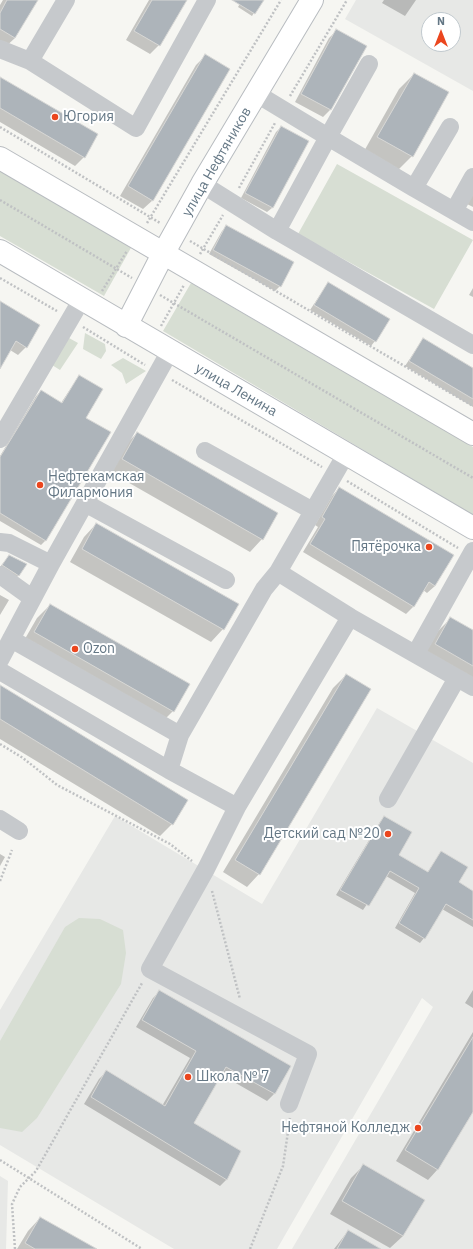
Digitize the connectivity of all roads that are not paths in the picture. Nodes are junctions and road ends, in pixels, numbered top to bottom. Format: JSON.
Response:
{"nodes":[{"id":1,"x":66,"y":0,"type":"edge"},
{"id":2,"x":207,"y":0,"type":"edge"},
{"id":3,"x":312,"y":0,"type":"edge"},
{"id":4,"x":0,"y":49,"type":"edge"},
{"id":5,"x":30,"y":61,"type":"junction"},
{"id":6,"x":369,"y":64,"type":"dead end"},
{"id":7,"x":257,"y":94,"type":"junction"},
{"id":8,"x":450,"y":127,"type":"dead end"},
{"id":9,"x":328,"y":138,"type":"junction"},
{"id":10,"x":0,"y":158,"type":"edge"},
{"id":11,"x":473,"y":177,"type":"edge"},
{"id":12,"x":202,"y":184,"type":"junction"},
{"id":13,"x":414,"y":188,"type":"junction"},
{"id":14,"x":454,"y":211,"type":"junction"},
{"id":15,"x":473,"y":222,"type":"edge"},
{"id":16,"x":277,"y":231,"type":"junction"},
{"id":17,"x":0,"y":251,"type":"edge"},
{"id":18,"x":163,"y":254,"type":"junction"},
{"id":19,"x":88,"y":302,"type":"junction"},
{"id":20,"x":126,"y":326,"type":"junction"},
{"id":21,"x":473,"y":346,"type":"edge"},
{"id":22,"x":170,"y":352,"type":"junction"},
{"id":23,"x":473,"y":434,"type":"edge"},
{"id":24,"x":0,"y":440,"type":"edge"},
{"id":25,"x":205,"y":451,"type":"dead end"},
{"id":26,"x":346,"y":454,"type":"junction"},
{"id":27,"x":85,"y":503,"type":"junction"},
{"id":28,"x":313,"y":511,"type":"junction"},
{"id":29,"x":473,"y":528,"type":"edge"},
{"id":30,"x":0,"y":542,"type":"edge"},
{"id":31,"x":472,"y":553,"type":"edge"},
{"id":32,"x":51,"y":564,"type":"junction"},
{"id":33,"x":278,"y":572,"type":"junction"},
{"id":34,"x":0,"y":575,"type":"edge"},
{"id":35,"x":226,"y":580,"type":"dead end"},
{"id":36,"x":32,"y":598,"type":"junction"},
{"id":37,"x":350,"y":617,"type":"junction"},
{"id":38,"x":11,"y":639,"type":"junction"},
{"id":39,"x":416,"y":653,"type":"junction"},
{"id":40,"x":0,"y":660,"type":"edge"},
{"id":41,"x":0,"y":671,"type":"edge"},
{"id":42,"x":457,"y":678,"type":"junction"},
{"id":43,"x":473,"y":687,"type":"edge"},
{"id":44,"x":180,"y":735,"type":"junction"},
{"id":45,"x":169,"y":770,"type":"junction"},
{"id":46,"x":388,"y":799,"type":"dead end"},
{"id":47,"x":237,"y":807,"type":"junction"},
{"id":48,"x":0,"y":819,"type":"edge"},
{"id":49,"x":19,"y":831,"type":"dead end"},
{"id":50,"x":289,"y":1104,"type":"road end"}],
"edges":[{"from":1,"to":5,"type":"lane"},
{"from":2,"to":5,"type":"lane"},
{"from":3,"to":7,"type":"main road","name":"улица Нефтяников"},
{"from":4,"to":5,"type":"lane"},
{"from":6,"to":9,"type":"lane"},
{"from":7,"to":9,"type":"lane"},
{"from":7,"to":12,"type":"main road","name":"улица Нефтяников"},
{"from":8,"to":13,"type":"lane"},
{"from":9,"to":13,"type":"lane"},
{"from":9,"to":16,"type":"lane"},
{"from":10,"to":18,"type":"main road"},
{"from":11,"to":14,"type":"lane"},
{"from":12,"to":16,"type":"lane"},
{"from":12,"to":18,"type":"main road","name":"улица Нефтяников"},
{"from":13,"to":14,"type":"lane"},
{"from":14,"to":15,"type":"lane"},
{"from":16,"to":21,"type":"lane"},
{"from":17,"to":19,"type":"main road","name":"улица Ленина"},
{"from":18,"to":20,"type":"main road","name":"улица Нефтяников"},
{"from":18,"to":23,"type":"main road"},
{"from":19,"to":20,"type":"main road","name":"улица Ленина"},
{"from":19,"to":24,"type":"lane"},
{"from":20,"to":22,"type":"main road","name":"улица Ленина"},
{"from":22,"to":26,"type":"main road","name":"улица Ленина"},
{"from":22,"to":27,"type":"lane"},
{"from":25,"to":28,"type":"lane"},
{"from":26,"to":28,"type":"lane"},
{"from":26,"to":29,"type":"main road","name":"улица Ленина"},
{"from":27,"to":32,"type":"lane"},
{"from":27,"to":35,"type":"lane"},
{"from":28,"to":33,"type":"lane"},
{"from":30,"to":32,"type":"lane"},
{"from":31,"to":39,"type":"lane"},
{"from":32,"to":36,"type":"lane"},
{"from":33,"to":37,"type":"lane"},
{"from":33,"to":44,"type":"lane"},
{"from":34,"to":36,"type":"lane"},
{"from":36,"to":38,"type":"lane"},
{"from":37,"to":39,"type":"lane"},
{"from":37,"to":47,"type":"lane"},
{"from":38,"to":40,"type":"lane"},
{"from":38,"to":44,"type":"lane"},
{"from":39,"to":42,"type":"lane"},
{"from":41,"to":45,"type":"lane"},
{"from":42,"to":43,"type":"lane"},
{"from":42,"to":46,"type":"lane"},
{"from":44,"to":45,"type":"lane"},
{"from":45,"to":47,"type":"lane"},
{"from":47,"to":50,"type":"lane"},
{"from":48,"to":49,"type":"lane"}]}
